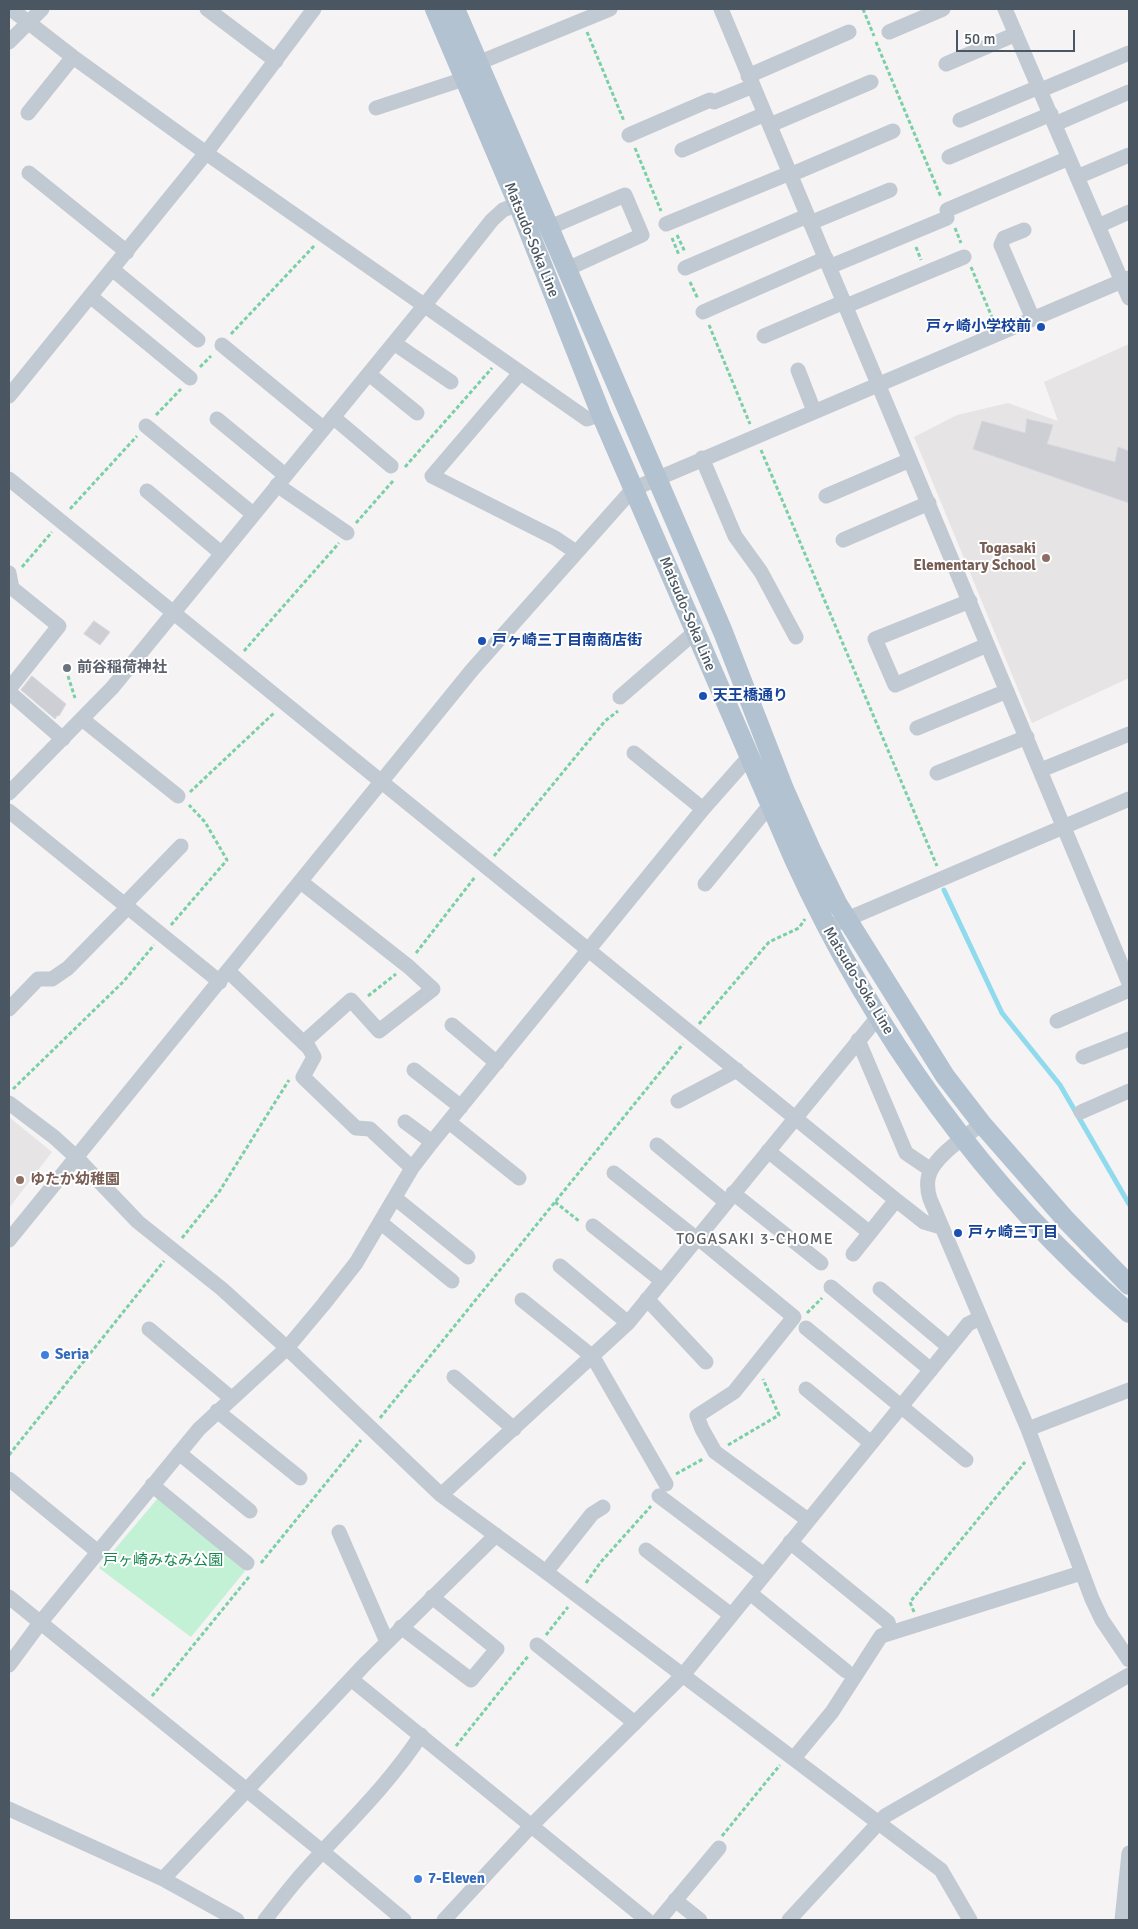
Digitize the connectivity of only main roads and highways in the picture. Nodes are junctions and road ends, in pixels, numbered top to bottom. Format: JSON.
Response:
{"nodes":[{"id":1,"x":434,"y":9,"type":"edge"},
{"id":2,"x":455,"y":9,"type":"edge"},
{"id":3,"x":1129,"y":1285,"type":"edge"},
{"id":4,"x":1129,"y":1313,"type":"edge"}],
"edges":[{"from":1,"to":4,"type":"main road","name":"Matsudo-Soka Line"},
{"from":2,"to":3,"type":"main road","name":"Matsudo-Soka Line"}]}
